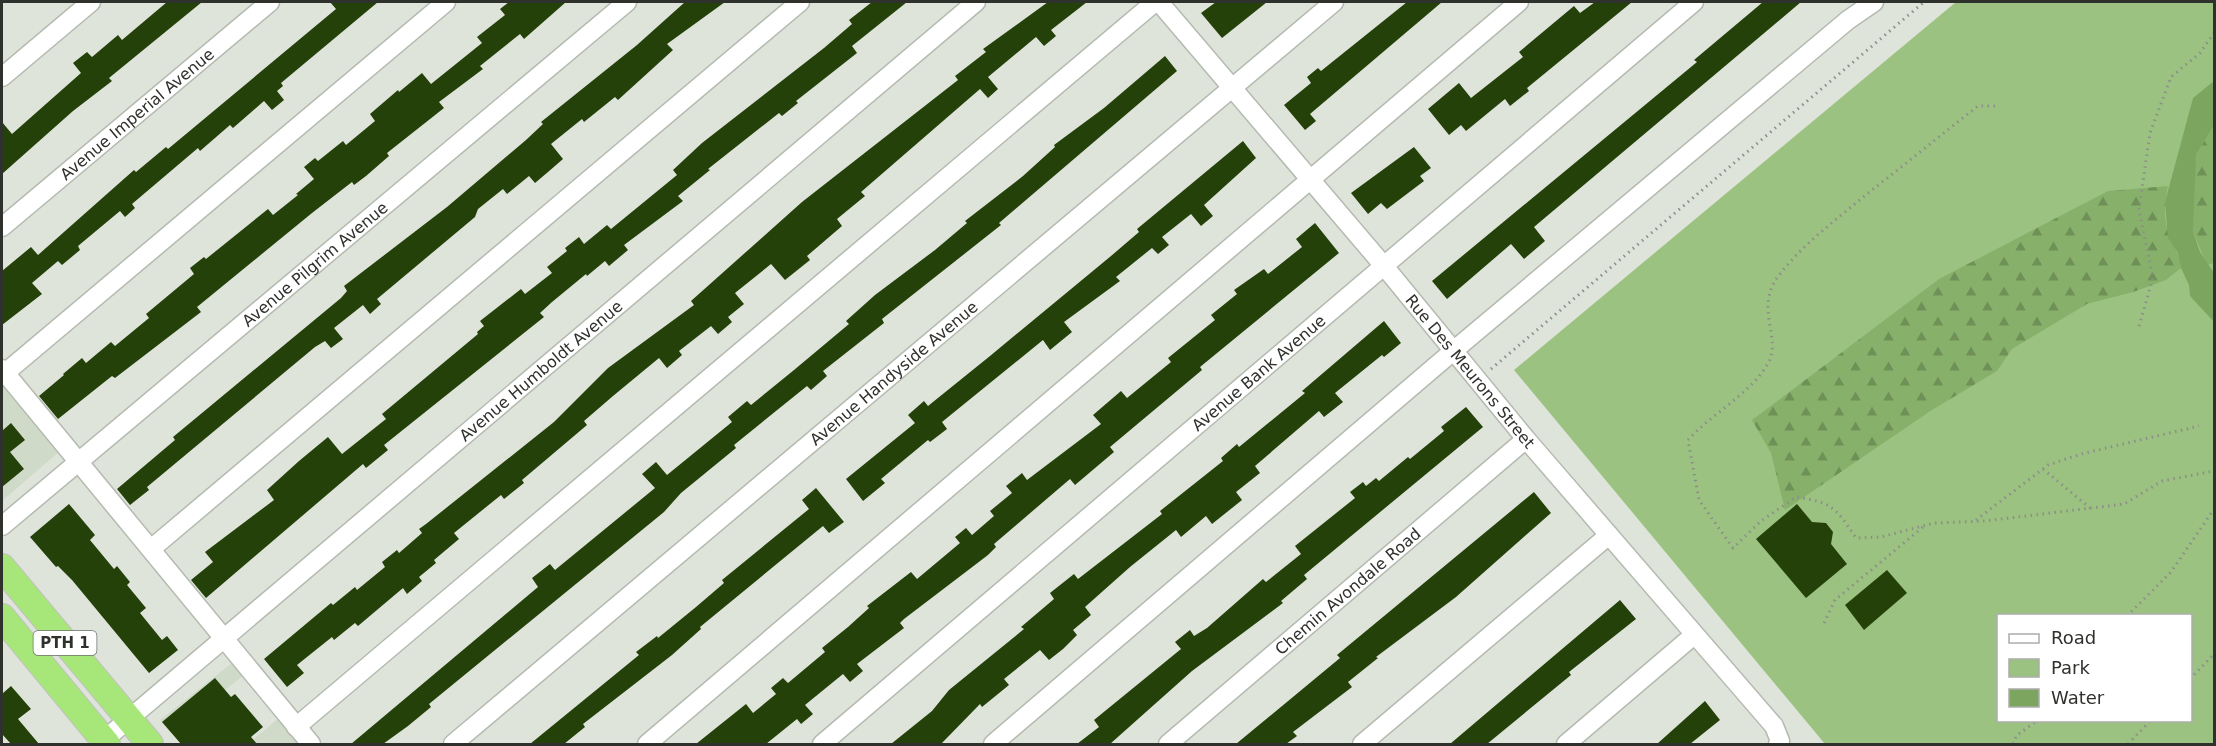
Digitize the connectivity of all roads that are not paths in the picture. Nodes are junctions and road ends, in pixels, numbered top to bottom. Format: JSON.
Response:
{"nodes":[{"id":1,"x":91,"y":2,"type":"edge"},
{"id":2,"x":270,"y":2,"type":"edge"},
{"id":3,"x":446,"y":2,"type":"edge"},
{"id":4,"x":627,"y":2,"type":"edge"},
{"id":5,"x":800,"y":2,"type":"edge"},
{"id":6,"x":976,"y":2,"type":"edge"},
{"id":7,"x":1157,"y":2,"type":"edge"},
{"id":8,"x":1334,"y":2,"type":"edge"},
{"id":9,"x":1519,"y":2,"type":"edge"},
{"id":10,"x":1694,"y":2,"type":"edge"},
{"id":11,"x":1874,"y":2,"type":"edge"},
{"id":12,"x":2,"y":77,"type":"edge"},
{"id":13,"x":1231,"y":88,"type":"junction"},
{"id":14,"x":1310,"y":180,"type":"junction"},
{"id":15,"x":2,"y":227,"type":"edge"},
{"id":16,"x":1384,"y":266,"type":"junction"},
{"id":17,"x":1454,"y":351,"type":"junction"},
{"id":18,"x":3,"y":371,"type":"edge"},
{"id":19,"x":1526,"y":439,"type":"junction"},
{"id":20,"x":80,"y":463,"type":"junction"},
{"id":21,"x":2,"y":526,"type":"edge"},
{"id":22,"x":1609,"y":535,"type":"junction"},
{"id":23,"x":151,"y":549,"type":"junction"},
{"id":24,"x":2,"y":567,"type":"edge"},
{"id":25,"x":24,"y":593,"type":"junction"},
{"id":26,"x":2,"y":611,"type":"edge"},
{"id":27,"x":2,"y":617,"type":"edge"},
{"id":28,"x":1694,"y":634,"type":"junction"},
{"id":29,"x":224,"y":639,"type":"junction"},
{"id":30,"x":129,"y":719,"type":"junction"},
{"id":31,"x":296,"y":727,"type":"junction"},
{"id":32,"x":105,"y":742,"type":"edge"},
{"id":33,"x":1779,"y":743,"type":"edge"},
{"id":34,"x":150,"y":744,"type":"edge"},
{"id":35,"x":311,"y":744,"type":"edge"},
{"id":36,"x":453,"y":744,"type":"edge"},
{"id":37,"x":647,"y":744,"type":"edge"},
{"id":38,"x":822,"y":744,"type":"edge"},
{"id":39,"x":993,"y":744,"type":"edge"},
{"id":40,"x":1168,"y":744,"type":"edge"},
{"id":41,"x":1362,"y":744,"type":"edge"},
{"id":42,"x":1566,"y":744,"type":"edge"}],
"edges":[{"from":1,"to":12,"type":"street"},
{"from":2,"to":15,"type":"street","name":"Avenue Imperial Avenue"},
{"from":3,"to":18,"type":"street"},
{"from":4,"to":20,"type":"street","name":"Avenue Pilgrim Avenue"},
{"from":5,"to":23,"type":"street"},
{"from":6,"to":29,"type":"street","name":"Avenue Humboldt Avenue"},
{"from":7,"to":13,"type":"street","name":"Rue Des Meurons Street"},
{"from":7,"to":31,"type":"street"},
{"from":8,"to":13,"type":"street","name":"Avenue Handyside Avenue"},
{"from":9,"to":14,"type":"street"},
{"from":10,"to":16,"type":"street","name":"Avenue Bank Avenue"},
{"from":11,"to":17,"type":"street"},
{"from":13,"to":14,"type":"street","name":"Rue Des Meurons Street"},
{"from":13,"to":36,"type":"street","name":"Avenue Handyside Avenue"},
{"from":14,"to":16,"type":"street","name":"Rue Des Meurons Street"},
{"from":14,"to":37,"type":"street"},
{"from":16,"to":17,"type":"street","name":"Rue Des Meurons Street"},
{"from":16,"to":38,"type":"street","name":"Avenue Bank Avenue"},
{"from":17,"to":19,"type":"street","name":"Rue Des Meurons Street"},
{"from":17,"to":39,"type":"street"},
{"from":18,"to":20,"type":"street"},
{"from":19,"to":22,"type":"street","name":"Rue Des Meurons Street"},
{"from":19,"to":40,"type":"street","name":"Chemin Avondale Road"},
{"from":20,"to":21,"type":"street","name":"Avenue Pilgrim Avenue"},
{"from":20,"to":23,"type":"street"},
{"from":22,"to":28,"type":"street","name":"Rue Des Meurons Street"},
{"from":22,"to":41,"type":"street"},
{"from":23,"to":29,"type":"street"},
{"from":24,"to":25,"type":"highway","number":"PTH 1"},
{"from":25,"to":26,"type":"street"},
{"from":25,"to":30,"type":"highway","number":"PTH 1"},
{"from":27,"to":32,"type":"highway","number":"PTH 1"},
{"from":28,"to":33,"type":"street","name":"Rue Des Meurons Street"},
{"from":28,"to":42,"type":"street"},
{"from":29,"to":30,"type":"street","name":"Avenue Humboldt Avenue"},
{"from":29,"to":31,"type":"street"},
{"from":30,"to":32,"type":"street","name":"Avenue Humboldt Avenue"},
{"from":30,"to":34,"type":"highway","number":"PTH 1"},
{"from":31,"to":35,"type":"street"}]}
